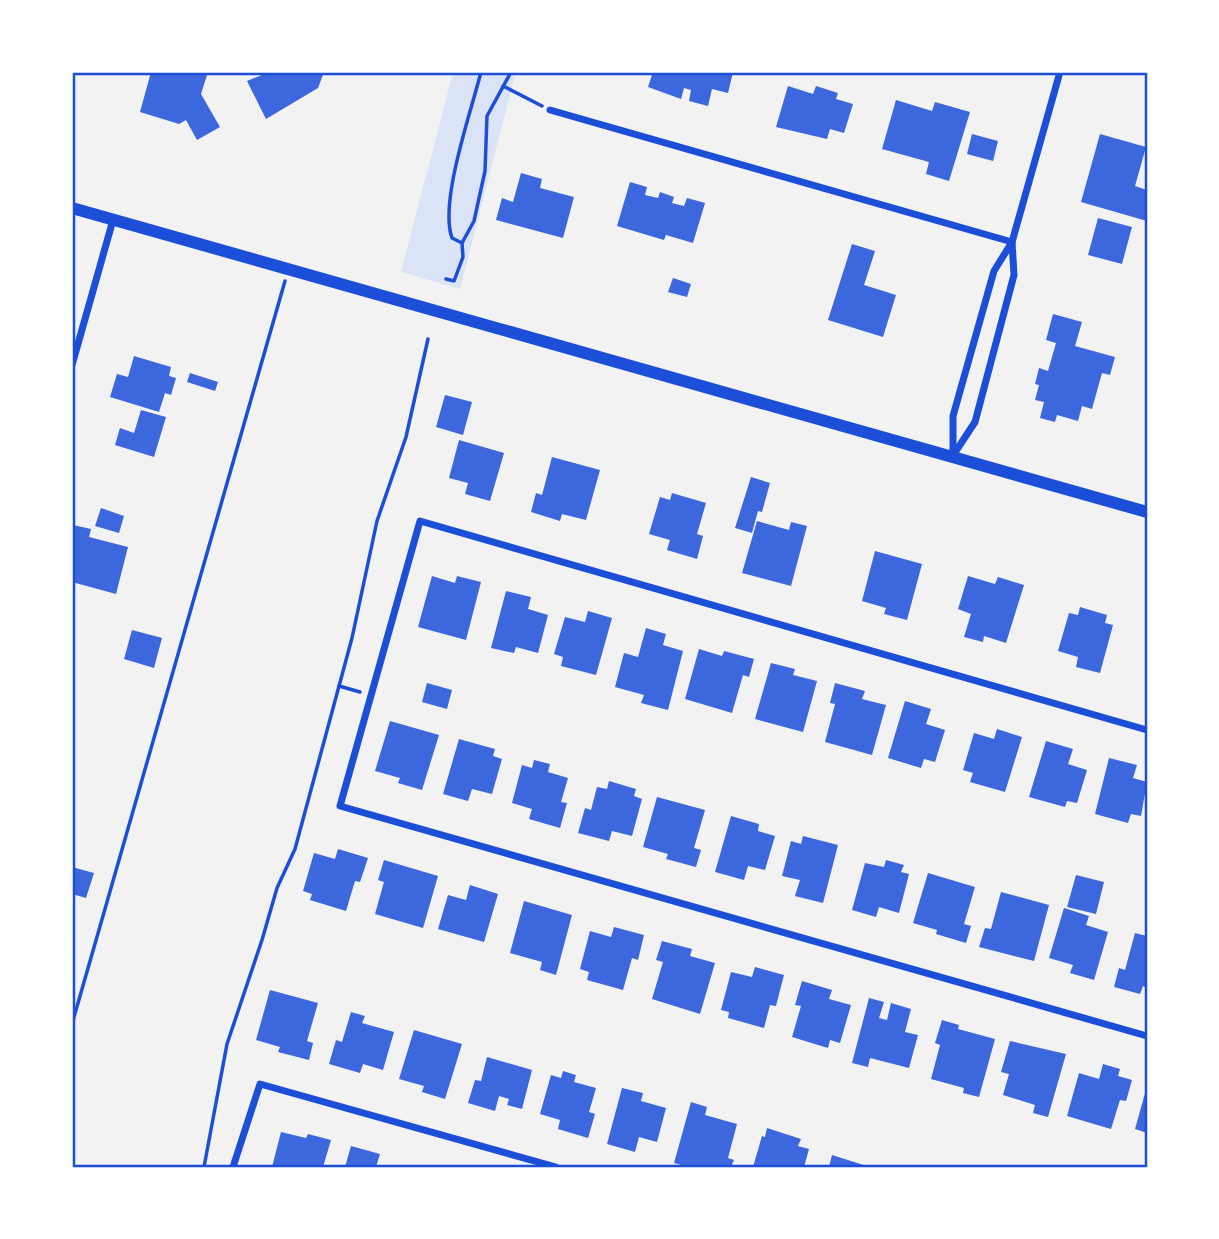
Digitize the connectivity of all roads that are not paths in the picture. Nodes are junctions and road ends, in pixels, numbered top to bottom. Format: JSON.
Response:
{"nodes":[{"id":1,"x":1060,"y":72,"type":"edge"},
{"id":2,"x":550,"y":110,"type":"road end"},
{"id":3,"x":72,"y":208,"type":"edge"},
{"id":4,"x":113,"y":220,"type":"junction"},
{"id":5,"x":1012,"y":242,"type":"junction"},
{"id":6,"x":72,"y":365,"type":"edge"},
{"id":7,"x":953,"y":456,"type":"junction"},
{"id":8,"x":1147,"y":512,"type":"edge"},
{"id":9,"x":1147,"y":730,"type":"edge"},
{"id":10,"x":1147,"y":1036,"type":"edge"},
{"id":11,"x":233,"y":1167,"type":"edge"},
{"id":12,"x":556,"y":1167,"type":"edge"}],
"edges":[{"from":1,"to":5,"type":"street"},
{"from":2,"to":5,"type":"street"},
{"from":3,"to":4,"type":"main road"},
{"from":4,"to":6,"type":"street"},
{"from":4,"to":7,"type":"main road"},
{"from":5,"to":7,"type":"street"},
{"from":5,"to":7,"type":"street"},
{"from":7,"to":8,"type":"main road"},
{"from":9,"to":10,"type":"street"},
{"from":11,"to":12,"type":"street"}]}
